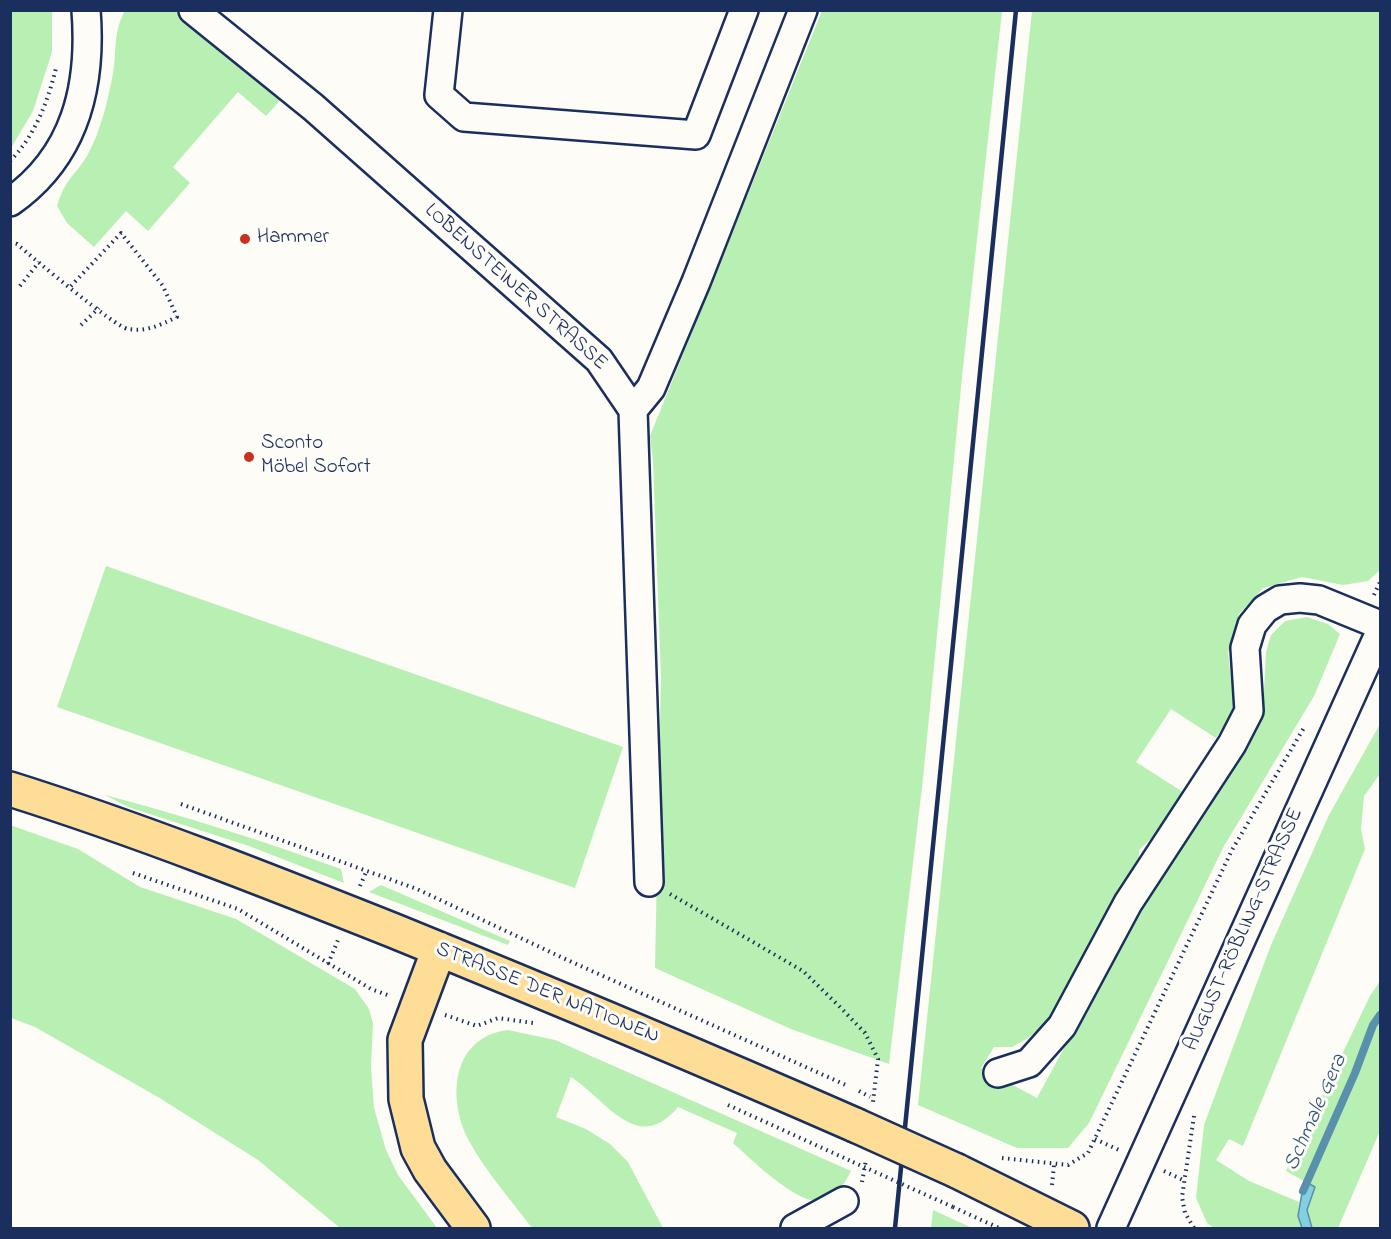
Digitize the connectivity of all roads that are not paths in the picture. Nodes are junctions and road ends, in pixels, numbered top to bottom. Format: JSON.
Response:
{"nodes":[{"id":1,"x":86,"y":10,"type":"edge"},
{"id":2,"x":193,"y":10,"type":"edge"},
{"id":3,"x":448,"y":10,"type":"edge"},
{"id":4,"x":744,"y":10,"type":"edge"},
{"id":5,"x":803,"y":10,"type":"edge"},
{"id":6,"x":10,"y":202,"type":"edge"},
{"id":7,"x":633,"y":410,"type":"junction"},
{"id":8,"x":1375,"y":624,"type":"edge"},
{"id":9,"x":10,"y":789,"type":"edge"},
{"id":10,"x":649,"y":882,"type":"road end"},
{"id":11,"x":439,"y":949,"type":"junction"},
{"id":12,"x":998,"y":1073,"type":"dead end"},
{"id":13,"x":844,"y":1201,"type":"road end"},
{"id":14,"x":473,"y":1228,"type":"edge"},
{"id":15,"x":795,"y":1228,"type":"edge"},
{"id":16,"x":1072,"y":1228,"type":"edge"},
{"id":17,"x":1112,"y":1228,"type":"edge"}],
"edges":[{"from":1,"to":6,"type":"street"},
{"from":2,"to":7,"type":"street","name":"LOBENSTEINER STRASSE"},
{"from":3,"to":4,"type":"street"},
{"from":5,"to":7,"type":"street"},
{"from":7,"to":10,"type":"street"},
{"from":8,"to":12,"type":"street"},
{"from":8,"to":17,"type":"street","name":"AUGUST-RÖBLING-STRASSE"},
{"from":9,"to":11,"type":"main road","name":"STRASSE DER NATIONEN"},
{"from":11,"to":14,"type":"main road"},
{"from":11,"to":16,"type":"main road","name":"STRASSE DER NATIONEN","bridge":true},
{"from":13,"to":15,"type":"street"}]}
